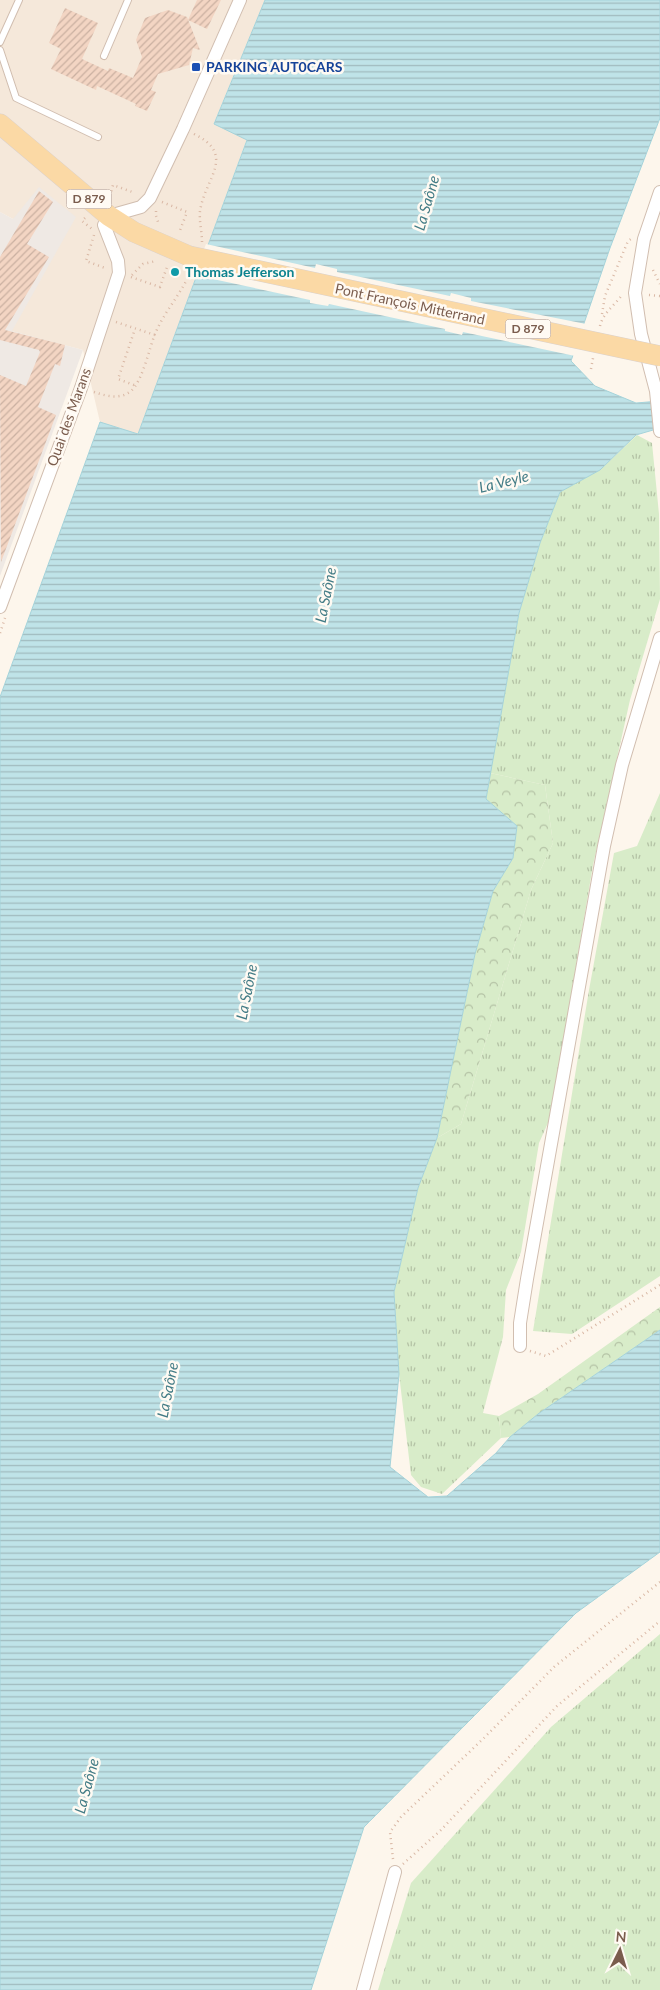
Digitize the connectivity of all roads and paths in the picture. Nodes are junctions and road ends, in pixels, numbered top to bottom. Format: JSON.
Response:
{"nodes":[{"id":1,"x":19,"y":0,"type":"edge"},
{"id":2,"x":128,"y":0,"type":"edge"},
{"id":3,"x":240,"y":0,"type":"edge"},
{"id":4,"x":0,"y":42,"type":"edge"},
{"id":5,"x":0,"y":50,"type":"edge"},
{"id":6,"x":104,"y":56,"type":"dead end"},
{"id":7,"x":0,"y":124,"type":"edge"},
{"id":8,"x":191,"y":133,"type":"dead end"},
{"id":9,"x":98,"y":137,"type":"dead end"},
{"id":10,"x":0,"y":138,"type":"edge"},
{"id":11,"x":660,"y":192,"type":"edge"},
{"id":12,"x":158,"y":201,"type":"dead end"},
{"id":13,"x":157,"y":208,"type":"dead end"},
{"id":14,"x":107,"y":221,"type":"junction"},
{"id":15,"x":160,"y":230,"type":"dead end"},
{"id":16,"x":179,"y":234,"type":"dead end"},
{"id":17,"x":644,"y":239,"type":"junction"},
{"id":18,"x":194,"y":257,"type":"junction"},
{"id":19,"x":158,"y":261,"type":"dead end"},
{"id":20,"x":163,"y":262,"type":"dead end"},
{"id":21,"x":635,"y":293,"type":"junction"},
{"id":22,"x":660,"y":296,"type":"edge"},
{"id":23,"x":602,"y":316,"type":"junction"},
{"id":24,"x":104,"y":318,"type":"junction"},
{"id":25,"x":135,"y":328,"type":"junction"},
{"id":26,"x":598,"y":334,"type":"dead end"},
{"id":27,"x":155,"y":336,"type":"junction"},
{"id":28,"x":595,"y":352,"type":"dead end"},
{"id":29,"x":660,"y":356,"type":"edge"},
{"id":30,"x":591,"y":369,"type":"dead end"},
{"id":31,"x":135,"y":385,"type":"junction"},
{"id":32,"x":87,"y":390,"type":"dead end"},
{"id":33,"x":660,"y":431,"type":"edge"},
{"id":34,"x":0,"y":607,"type":"edge"},
{"id":35,"x":660,"y":638,"type":"edge"},
{"id":36,"x":660,"y":1285,"type":"edge"},
{"id":37,"x":520,"y":1346,"type":"joint"},
{"id":38,"x":660,"y":1582,"type":"edge"},
{"id":39,"x":660,"y":1621,"type":"edge"},
{"id":40,"x":395,"y":1872,"type":"junction"},
{"id":41,"x":363,"y":1990,"type":"edge"}],
"edges":[{"from":1,"to":4,"type":"lane"},
{"from":2,"to":6,"type":"lane"},
{"from":3,"to":14,"type":"street"},
{"from":5,"to":9,"type":"lane"},
{"from":7,"to":14,"type":"main road","number":"D 879"},
{"from":8,"to":18,"type":"path"},
{"from":10,"to":14,"type":"main road","number":"D 879"},
{"from":11,"to":17,"type":"street"},
{"from":12,"to":16,"type":"path"},
{"from":13,"to":15,"type":"path"},
{"from":14,"to":18,"type":"main road","number":"D 879"},
{"from":14,"to":24,"type":"street","name":"Quai des Marans"},
{"from":17,"to":21,"type":"street"},
{"from":17,"to":23,"type":"path"},
{"from":18,"to":27,"type":"path"},
{"from":18,"to":29,"type":"main road","name":"Pont François Mitterrand","number":"D 879","bridge":true},
{"from":19,"to":20,"type":"path"},
{"from":21,"to":22,"type":"path"},
{"from":21,"to":23,"type":"path"},
{"from":21,"to":33,"type":"street"},
{"from":23,"to":26,"type":"path"},
{"from":24,"to":25,"type":"path"},
{"from":24,"to":34,"type":"street","name":"Quai des Marans"},
{"from":25,"to":27,"type":"path"},
{"from":25,"to":31,"type":"path"},
{"from":27,"to":31,"type":"path"},
{"from":28,"to":30,"type":"path"},
{"from":31,"to":32,"type":"path"},
{"from":35,"to":37,"type":"street"},
{"from":36,"to":37,"type":"path"},
{"from":38,"to":40,"type":"path"},
{"from":39,"to":40,"type":"path"},
{"from":40,"to":41,"type":"street"}]}
